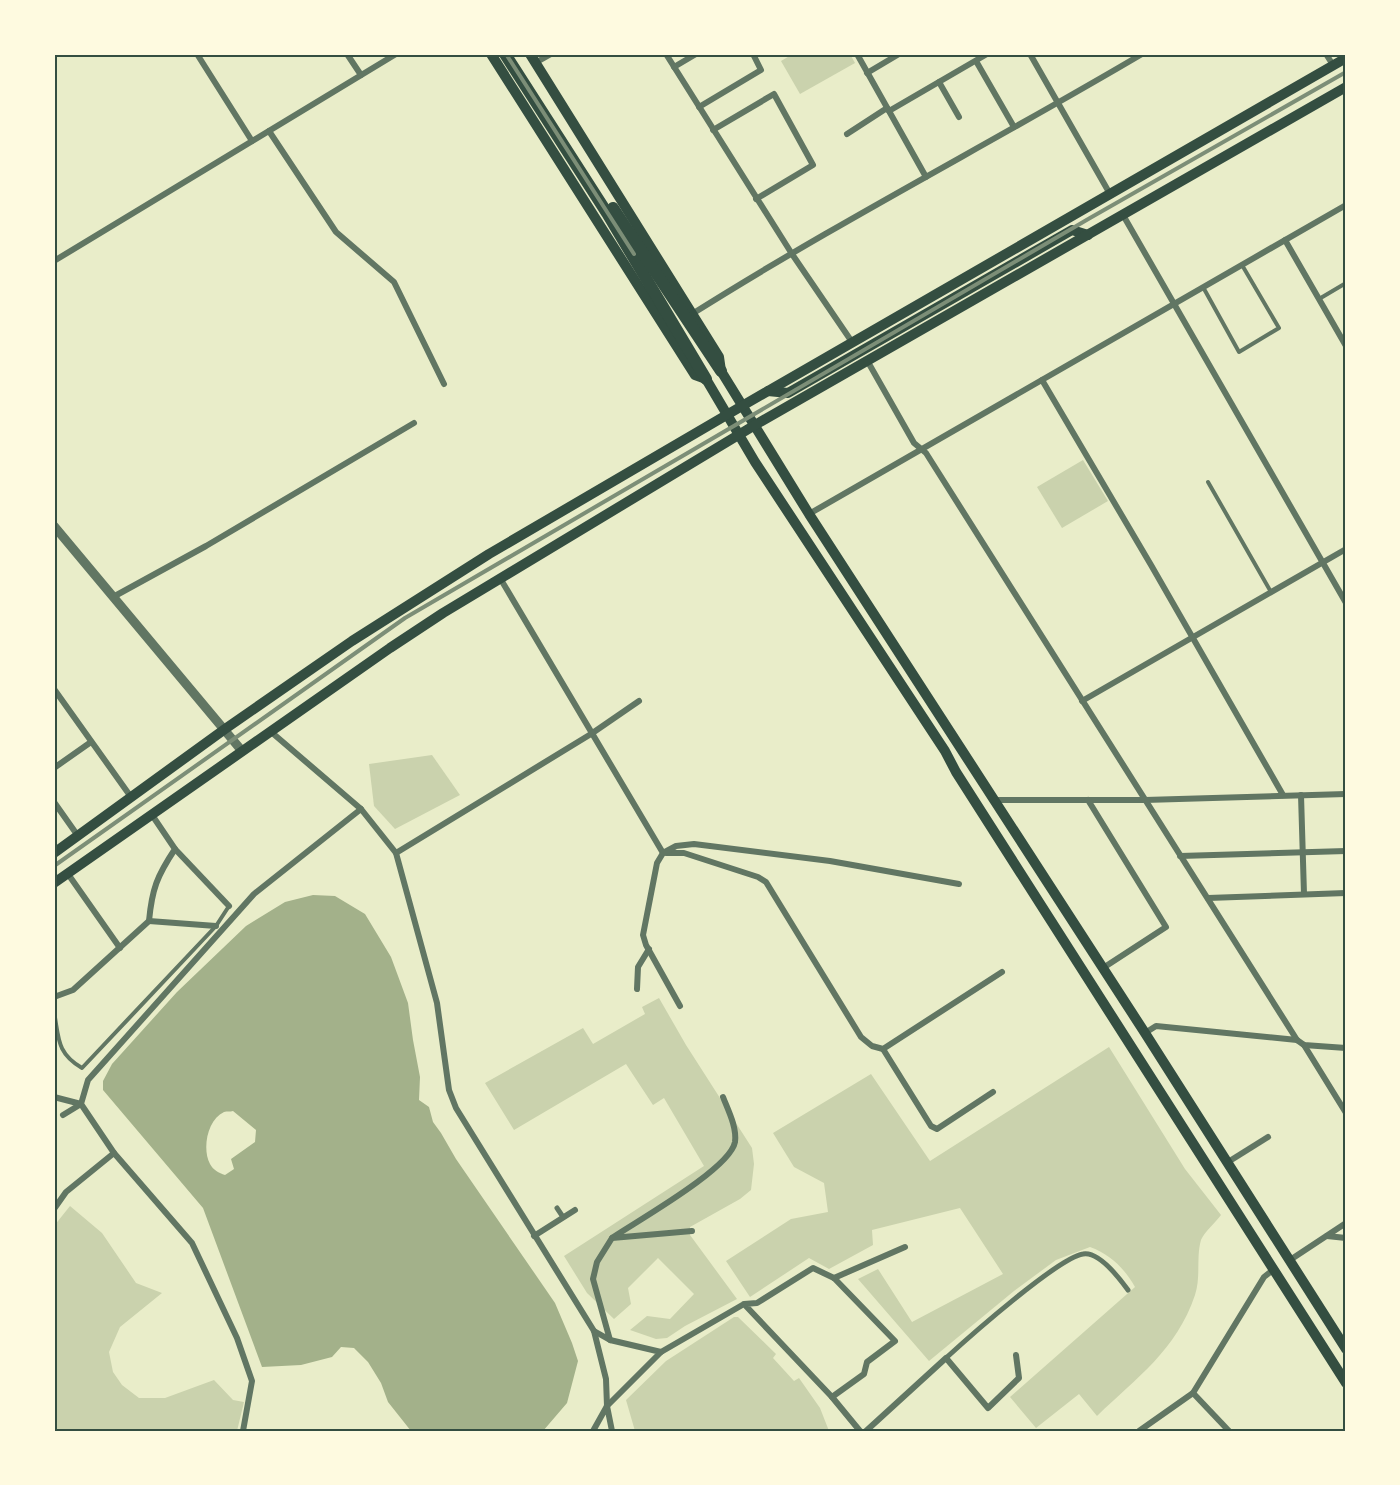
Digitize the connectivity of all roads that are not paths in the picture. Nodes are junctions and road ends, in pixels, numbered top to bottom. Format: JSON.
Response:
{"nodes":[{"id":1,"x":197,"y":54,"type":"edge"},
{"id":2,"x":347,"y":54,"type":"edge"},
{"id":3,"x":396,"y":54,"type":"edge"},
{"id":4,"x":491,"y":54,"type":"edge"},
{"id":5,"x":505,"y":54,"type":"edge"},
{"id":6,"x":513,"y":54,"type":"edge"},
{"id":7,"x":551,"y":54,"type":"edge"},
{"id":8,"x":666,"y":54,"type":"edge"},
{"id":9,"x":696,"y":54,"type":"edge"},
{"id":10,"x":753,"y":54,"type":"edge"},
{"id":11,"x":857,"y":54,"type":"edge"},
{"id":12,"x":900,"y":54,"type":"edge"},
{"id":13,"x":987,"y":54,"type":"edge"},
{"id":14,"x":1030,"y":54,"type":"edge"},
{"id":15,"x":1142,"y":54,"type":"edge"},
{"id":16,"x":1326,"y":54,"type":"edge"},
{"id":17,"x":1346,"y":58,"type":"edge"},
{"id":18,"x":532,"y":59,"type":"edge"},
{"id":19,"x":976,"y":61,"type":"junction"},
{"id":20,"x":1333,"y":65,"type":"junction"},
{"id":21,"x":674,"y":67,"type":"junction"},
{"id":22,"x":867,"y":73,"type":"junction"},
{"id":23,"x":361,"y":75,"type":"junction"},
{"id":24,"x":939,"y":82,"type":"junction"},
{"id":25,"x":1345,"y":89,"type":"edge"},
{"id":26,"x":1058,"y":104,"type":"junction"},
{"id":27,"x":699,"y":107,"type":"junction"},
{"id":28,"x":888,"y":109,"type":"junction"},
{"id":29,"x":959,"y":117,"type":"dead end"},
{"id":30,"x":1014,"y":127,"type":"junction"},
{"id":31,"x":713,"y":130,"type":"junction"},
{"id":32,"x":269,"y":131,"type":"junction"},
{"id":33,"x":847,"y":134,"type":"dead end"},
{"id":34,"x":252,"y":141,"type":"junction"},
{"id":35,"x":926,"y":177,"type":"junction"},
{"id":36,"x":1110,"y":194,"type":"junction"},
{"id":37,"x":756,"y":199,"type":"junction"},
{"id":38,"x":1346,"y":205,"type":"edge"},
{"id":39,"x":610,"y":211,"type":"junction"},
{"id":40,"x":1075,"y":214,"type":"junction"},
{"id":41,"x":1123,"y":215,"type":"junction"},
{"id":42,"x":1072,"y":230,"type":"junction"},
{"id":43,"x":1088,"y":235,"type":"junction"},
{"id":44,"x":1285,"y":240,"type":"junction"},
{"id":45,"x":792,"y":254,"type":"junction"},
{"id":46,"x":54,"y":261,"type":"edge"},
{"id":47,"x":1242,"y":265,"type":"junction"},
{"id":48,"x":1346,"y":283,"type":"edge"},
{"id":49,"x":1203,"y":287,"type":"junction"},
{"id":50,"x":1319,"y":299,"type":"junction"},
{"id":51,"x":1174,"y":304,"type":"junction"},
{"id":52,"x":692,"y":314,"type":"junction"},
{"id":53,"x":852,"y":342,"type":"junction"},
{"id":54,"x":1346,"y":346,"type":"edge"},
{"id":55,"x":867,"y":362,"type":"junction"},
{"id":56,"x":721,"y":370,"type":"junction"},
{"id":57,"x":706,"y":379,"type":"junction"},
{"id":58,"x":1042,"y":380,"type":"junction"},
{"id":59,"x":444,"y":384,"type":"dead end"},
{"id":60,"x":768,"y":391,"type":"junction"},
{"id":61,"x":788,"y":393,"type":"junction"},
{"id":62,"x":742,"y":406,"type":"junction"},
{"id":63,"x":781,"y":410,"type":"junction"},
{"id":64,"x":726,"y":416,"type":"junction"},
{"id":65,"x":414,"y":423,"type":"dead end"},
{"id":66,"x":755,"y":425,"type":"junction"},
{"id":67,"x":738,"y":435,"type":"junction"},
{"id":68,"x":921,"y":449,"type":"junction"},
{"id":69,"x":1208,"y":482,"type":"dead end"},
{"id":70,"x":809,"y":514,"type":"junction"},
{"id":71,"x":54,"y":526,"type":"edge"},
{"id":72,"x":1346,"y":549,"type":"edge"},
{"id":73,"x":1323,"y":562,"type":"junction"},
{"id":74,"x":500,"y":578,"type":"junction"},
{"id":75,"x":1271,"y":592,"type":"junction"},
{"id":76,"x":113,"y":597,"type":"junction"},
{"id":77,"x":1346,"y":603,"type":"edge"},
{"id":78,"x":1192,"y":637,"type":"junction"},
{"id":79,"x":55,"y":693,"type":"edge"},
{"id":80,"x":639,"y":701,"type":"dead end"},
{"id":81,"x":1082,"y":701,"type":"junction"},
{"id":82,"x":225,"y":729,"type":"junction"},
{"id":83,"x":270,"y":731,"type":"junction"},
{"id":84,"x":591,"y":734,"type":"junction"},
{"id":85,"x":91,"y":741,"type":"junction"},
{"id":86,"x":242,"y":751,"type":"junction"},
{"id":87,"x":969,"y":761,"type":"junction"},
{"id":88,"x":54,"y":768,"type":"edge"},
{"id":89,"x":956,"y":772,"type":"junction"},
{"id":90,"x":1346,"y":794,"type":"edge"},
{"id":91,"x":1283,"y":795,"type":"junction"},
{"id":92,"x":1301,"y":795,"type":"junction"},
{"id":93,"x":131,"y":797,"type":"junction"},
{"id":94,"x":994,"y":800,"type":"junction"},
{"id":95,"x":1088,"y":800,"type":"junction"},
{"id":96,"x":1144,"y":800,"type":"junction"},
{"id":97,"x":54,"y":802,"type":"edge"},
{"id":98,"x":362,"y":809,"type":"junction"},
{"id":99,"x":152,"y":815,"type":"junction"},
{"id":100,"x":78,"y":836,"type":"junction"},
{"id":101,"x":175,"y":849,"type":"junction"},
{"id":102,"x":1302,"y":851,"type":"junction"},
{"id":103,"x":1346,"y":851,"type":"edge"},
{"id":104,"x":54,"y":853,"type":"edge"},
{"id":105,"x":396,"y":853,"type":"junction"},
{"id":106,"x":663,"y":853,"type":"junction"},
{"id":107,"x":1180,"y":856,"type":"junction"},
{"id":108,"x":68,"y":874,"type":"junction"},
{"id":109,"x":54,"y":883,"type":"edge"},
{"id":110,"x":960,"y":884,"type":"dead end"},
{"id":111,"x":1346,"y":893,"type":"edge"},
{"id":112,"x":1304,"y":894,"type":"junction"},
{"id":113,"x":1208,"y":898,"type":"junction"},
{"id":114,"x":229,"y":906,"type":"joint"},
{"id":115,"x":149,"y":921,"type":"junction"},
{"id":116,"x":216,"y":926,"type":"junction"},
{"id":117,"x":120,"y":948,"type":"junction"},
{"id":118,"x":649,"y":949,"type":"junction"},
{"id":119,"x":1103,"y":968,"type":"junction"},
{"id":120,"x":1002,"y":972,"type":"dead end"},
{"id":121,"x":637,"y":989,"type":"dead end"},
{"id":122,"x":54,"y":997,"type":"edge"},
{"id":123,"x":680,"y":1006,"type":"dead end"},
{"id":124,"x":54,"y":1012,"type":"edge"},
{"id":125,"x":1145,"y":1033,"type":"junction"},
{"id":126,"x":1298,"y":1040,"type":"junction"},
{"id":127,"x":1304,"y":1045,"type":"junction"},
{"id":128,"x":1346,"y":1048,"type":"edge"},
{"id":129,"x":883,"y":1049,"type":"junction"},
{"id":130,"x":993,"y":1092,"type":"dead end"},
{"id":131,"x":54,"y":1097,"type":"edge"},
{"id":132,"x":723,"y":1097,"type":"dead end"},
{"id":133,"x":81,"y":1104,"type":"junction"},
{"id":134,"x":1346,"y":1113,"type":"edge"},
{"id":135,"x":63,"y":1115,"type":"dead end"},
{"id":136,"x":1268,"y":1137,"type":"dead end"},
{"id":137,"x":114,"y":1153,"type":"junction"},
{"id":138,"x":1228,"y":1162,"type":"junction"},
{"id":139,"x":557,"y":1208,"type":"dead end"},
{"id":140,"x":54,"y":1209,"type":"edge"},
{"id":141,"x":575,"y":1210,"type":"dead end"},
{"id":142,"x":563,"y":1218,"type":"junction"},
{"id":143,"x":1346,"y":1223,"type":"edge"},
{"id":144,"x":692,"y":1232,"type":"dead end"},
{"id":145,"x":534,"y":1236,"type":"junction"},
{"id":146,"x":1327,"y":1236,"type":"junction"},
{"id":147,"x":612,"y":1238,"type":"junction"},
{"id":148,"x":1346,"y":1238,"type":"edge"},
{"id":149,"x":905,"y":1247,"type":"dead end"},
{"id":150,"x":1290,"y":1260,"type":"junction"},
{"id":151,"x":1274,"y":1270,"type":"junction"},
{"id":152,"x":834,"y":1278,"type":"junction"},
{"id":153,"x":1128,"y":1290,"type":"dead end"},
{"id":154,"x":757,"y":1303,"type":"junction"},
{"id":155,"x":744,"y":1304,"type":"junction"},
{"id":156,"x":757,"y":1317,"type":"junction"},
{"id":157,"x":594,"y":1331,"type":"junction"},
{"id":158,"x":610,"y":1340,"type":"junction"},
{"id":159,"x":1346,"y":1349,"type":"edge"},
{"id":160,"x":661,"y":1352,"type":"junction"},
{"id":161,"x":1016,"y":1355,"type":"dead end"},
{"id":162,"x":946,"y":1358,"type":"junction"},
{"id":163,"x":1346,"y":1383,"type":"edge"},
{"id":164,"x":1193,"y":1393,"type":"junction"},
{"id":165,"x":832,"y":1397,"type":"junction"},
{"id":166,"x":607,"y":1406,"type":"junction"},
{"id":167,"x":243,"y":1431,"type":"edge"},
{"id":168,"x":593,"y":1431,"type":"edge"},
{"id":169,"x":612,"y":1431,"type":"edge"},
{"id":170,"x":860,"y":1431,"type":"edge"},
{"id":171,"x":866,"y":1431,"type":"edge"},
{"id":172,"x":1139,"y":1431,"type":"edge"},
{"id":173,"x":1229,"y":1431,"type":"edge"}],
"edges":[{"from":1,"to":34,"type":"street"},
{"from":2,"to":23,"type":"street"},
{"from":3,"to":23,"type":"street"},
{"from":4,"to":57,"type":"main road"},
{"from":5,"to":39,"type":"highway"},
{"from":6,"to":39,"type":"highway"},
{"from":7,"to":18,"type":"street"},
{"from":8,"to":21,"type":"street"},
{"from":9,"to":21,"type":"street"},
{"from":10,"to":27,"type":"street"},
{"from":11,"to":22,"type":"street"},
{"from":12,"to":22,"type":"street"},
{"from":13,"to":19,"type":"street"},
{"from":14,"to":26,"type":"street"},
{"from":15,"to":26,"type":"street"},
{"from":16,"to":20,"type":"street"},
{"from":17,"to":20,"type":"main road"},
{"from":18,"to":52,"type":"main road"},
{"from":19,"to":24,"type":"street"},
{"from":19,"to":30,"type":"street"},
{"from":20,"to":36,"type":"main road"},
{"from":21,"to":27,"type":"street"},
{"from":22,"to":28,"type":"street"},
{"from":23,"to":32,"type":"street"},
{"from":24,"to":28,"type":"street"},
{"from":24,"to":29,"type":"street"},
{"from":25,"to":41,"type":"main road"},
{"from":26,"to":30,"type":"street"},
{"from":26,"to":36,"type":"street"},
{"from":27,"to":31,"type":"street"},
{"from":28,"to":33,"type":"street"},
{"from":28,"to":35,"type":"street"},
{"from":30,"to":35,"type":"street"},
{"from":31,"to":37,"type":"street"},
{"from":31,"to":37,"type":"street"},
{"from":32,"to":34,"type":"street"},
{"from":32,"to":59,"type":"street"},
{"from":34,"to":46,"type":"street"},
{"from":35,"to":45,"type":"street"},
{"from":36,"to":40,"type":"main road"},
{"from":37,"to":45,"type":"street"},
{"from":38,"to":44,"type":"street"},
{"from":39,"to":56,"type":"highway"},
{"from":39,"to":57,"type":"highway"},
{"from":40,"to":42,"type":"main road"},
{"from":40,"to":53,"type":"main road"},
{"from":41,"to":43,"type":"main road"},
{"from":41,"to":51,"type":"street"},
{"from":42,"to":43,"type":"main road"},
{"from":42,"to":61,"type":"main road"},
{"from":43,"to":55,"type":"main road"},
{"from":44,"to":47,"type":"street"},
{"from":44,"to":50,"type":"street"},
{"from":45,"to":52,"type":"street"},
{"from":45,"to":53,"type":"street"},
{"from":47,"to":49,"type":"street"},
{"from":47,"to":49,"type":"lane"},
{"from":48,"to":50,"type":"lane"},
{"from":49,"to":51,"type":"street"},
{"from":50,"to":54,"type":"street"},
{"from":51,"to":58,"type":"street"},
{"from":51,"to":73,"type":"street"},
{"from":52,"to":56,"type":"main road"},
{"from":53,"to":60,"type":"main road"},
{"from":55,"to":63,"type":"main road"},
{"from":55,"to":68,"type":"street"},
{"from":56,"to":62,"type":"main road"},
{"from":57,"to":64,"type":"main road"},
{"from":58,"to":68,"type":"street"},
{"from":58,"to":78,"type":"street"},
{"from":60,"to":61,"type":"main road"},
{"from":60,"to":62,"type":"main road"},
{"from":61,"to":63,"type":"main road"},
{"from":62,"to":64,"type":"main road"},
{"from":62,"to":66,"type":"main road"},
{"from":63,"to":66,"type":"main road"},
{"from":64,"to":67,"type":"main road"},
{"from":64,"to":82,"type":"main road"},
{"from":65,"to":76,"type":"street"},
{"from":66,"to":67,"type":"main road"},
{"from":66,"to":70,"type":"main road"},
{"from":67,"to":74,"type":"main road"},
{"from":67,"to":89,"type":"main road"},
{"from":68,"to":70,"type":"street"},
{"from":68,"to":81,"type":"street"},
{"from":69,"to":75,"type":"lane"},
{"from":70,"to":87,"type":"main road"},
{"from":71,"to":76,"type":"street"},
{"from":72,"to":73,"type":"street"},
{"from":73,"to":75,"type":"street"},
{"from":73,"to":77,"type":"street"},
{"from":74,"to":83,"type":"main road"},
{"from":74,"to":84,"type":"street"},
{"from":75,"to":78,"type":"street"},
{"from":76,"to":82,"type":"street"},
{"from":78,"to":81,"type":"street"},
{"from":78,"to":91,"type":"street"},
{"from":79,"to":85,"type":"street"},
{"from":80,"to":84,"type":"street"},
{"from":81,"to":96,"type":"street"},
{"from":82,"to":86,"type":"street"},
{"from":82,"to":93,"type":"main road"},
{"from":83,"to":86,"type":"main road"},
{"from":83,"to":98,"type":"street"},
{"from":84,"to":105,"type":"street"},
{"from":84,"to":106,"type":"street"},
{"from":85,"to":88,"type":"street"},
{"from":85,"to":93,"type":"street"},
{"from":86,"to":99,"type":"main road"},
{"from":87,"to":89,"type":"main road"},
{"from":87,"to":94,"type":"main road"},
{"from":89,"to":151,"type":"main road"},
{"from":90,"to":92,"type":"street"},
{"from":91,"to":92,"type":"street"},
{"from":91,"to":96,"type":"street"},
{"from":92,"to":102,"type":"street"},
{"from":93,"to":100,"type":"main road"},
{"from":94,"to":95,"type":"street"},
{"from":94,"to":119,"type":"main road"},
{"from":95,"to":96,"type":"street"},
{"from":95,"to":119,"type":"street"},
{"from":96,"to":107,"type":"street"},
{"from":97,"to":100,"type":"street"},
{"from":98,"to":105,"type":"street"},
{"from":98,"to":133,"type":"street"},
{"from":99,"to":101,"type":"street"},
{"from":99,"to":108,"type":"main road"},
{"from":100,"to":104,"type":"main road"},
{"from":101,"to":114,"type":"street"},
{"from":101,"to":115,"type":"street"},
{"from":102,"to":103,"type":"street"},
{"from":102,"to":107,"type":"street"},
{"from":102,"to":112,"type":"street"},
{"from":105,"to":145,"type":"street"},
{"from":106,"to":110,"type":"street"},
{"from":106,"to":118,"type":"street"},
{"from":106,"to":129,"type":"street"},
{"from":107,"to":113,"type":"street"},
{"from":108,"to":109,"type":"main road"},
{"from":108,"to":117,"type":"street"},
{"from":111,"to":112,"type":"street"},
{"from":112,"to":113,"type":"street"},
{"from":113,"to":126,"type":"street"},
{"from":114,"to":116,"type":"lane"},
{"from":115,"to":116,"type":"street"},
{"from":115,"to":117,"type":"street"},
{"from":116,"to":124,"type":"lane"},
{"from":117,"to":122,"type":"street"},
{"from":118,"to":121,"type":"street"},
{"from":118,"to":123,"type":"street"},
{"from":119,"to":125,"type":"main road"},
{"from":120,"to":129,"type":"street"},
{"from":125,"to":126,"type":"street"},
{"from":125,"to":138,"type":"main road"},
{"from":126,"to":127,"type":"street"},
{"from":127,"to":128,"type":"street"},
{"from":127,"to":134,"type":"street"},
{"from":129,"to":130,"type":"street"},
{"from":131,"to":133,"type":"street"},
{"from":132,"to":147,"type":"street"},
{"from":133,"to":135,"type":"street"},
{"from":133,"to":137,"type":"street"},
{"from":136,"to":138,"type":"street"},
{"from":137,"to":140,"type":"street"},
{"from":137,"to":167,"type":"street"},
{"from":138,"to":150,"type":"main road"},
{"from":139,"to":142,"type":"street"},
{"from":141,"to":142,"type":"street"},
{"from":142,"to":145,"type":"street"},
{"from":143,"to":146,"type":"street"},
{"from":144,"to":147,"type":"street"},
{"from":145,"to":157,"type":"street"},
{"from":146,"to":148,"type":"street"},
{"from":146,"to":150,"type":"street"},
{"from":147,"to":158,"type":"street"},
{"from":149,"to":152,"type":"street"},
{"from":150,"to":151,"type":"main road"},
{"from":150,"to":159,"type":"main road"},
{"from":151,"to":163,"type":"main road"},
{"from":151,"to":164,"type":"street"},
{"from":152,"to":154,"type":"street"},
{"from":152,"to":165,"type":"street"},
{"from":153,"to":162,"type":"street"},
{"from":154,"to":155,"type":"street"},
{"from":154,"to":156,"type":"street"},
{"from":155,"to":156,"type":"street"},
{"from":155,"to":160,"type":"street"},
{"from":156,"to":165,"type":"street"},
{"from":157,"to":158,"type":"street"},
{"from":157,"to":166,"type":"street"},
{"from":158,"to":160,"type":"street"},
{"from":160,"to":166,"type":"street"},
{"from":161,"to":162,"type":"street"},
{"from":162,"to":171,"type":"street"},
{"from":164,"to":172,"type":"street"},
{"from":164,"to":173,"type":"street"},
{"from":165,"to":170,"type":"street"},
{"from":166,"to":168,"type":"street"},
{"from":166,"to":169,"type":"street"}]}
